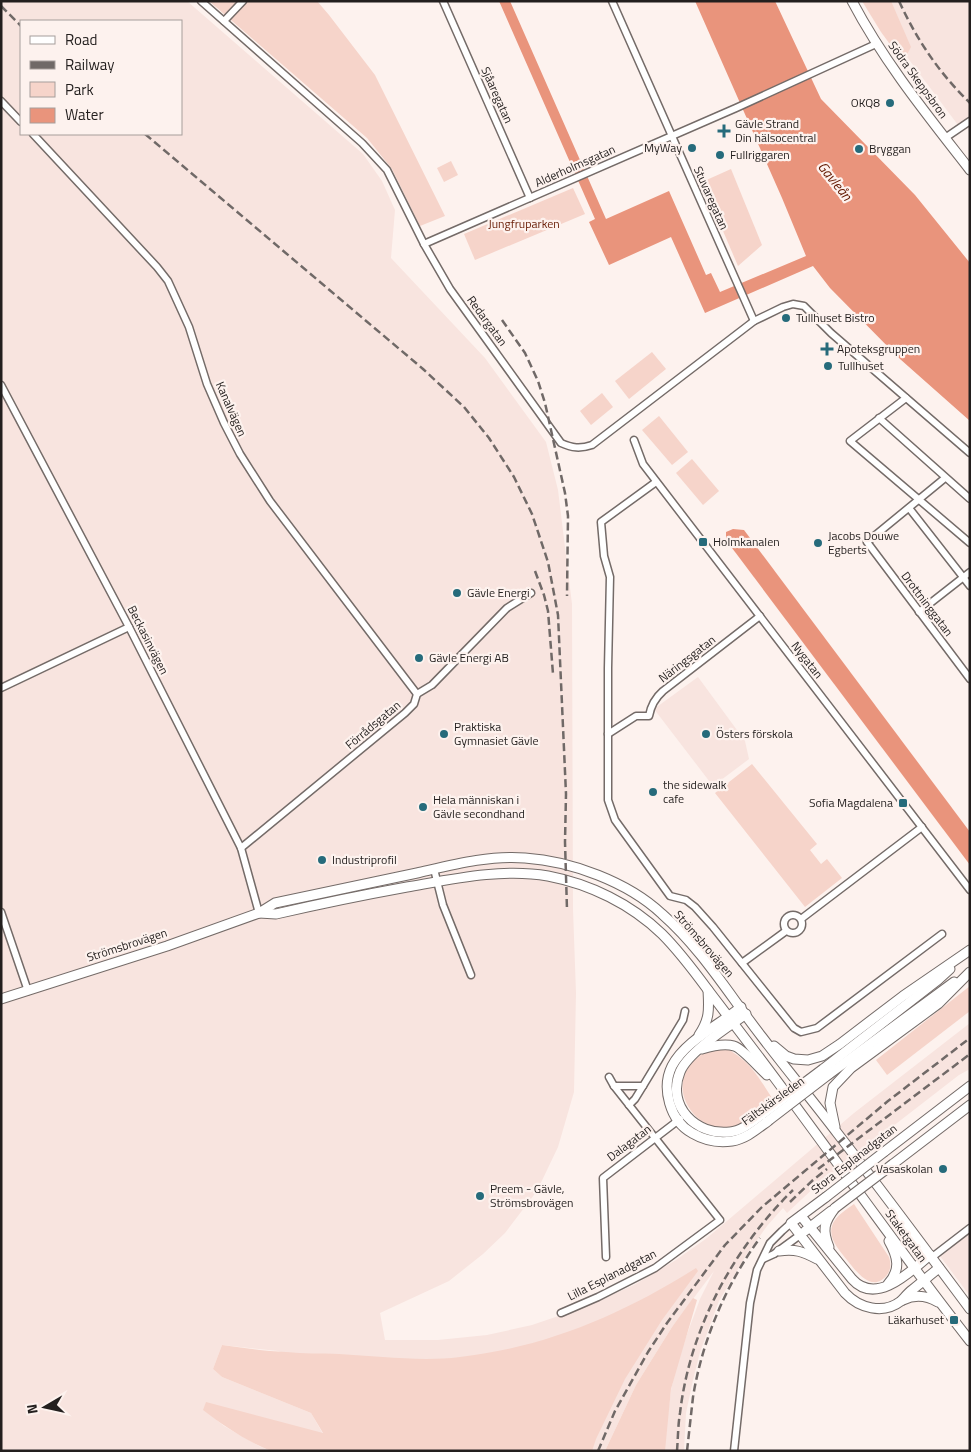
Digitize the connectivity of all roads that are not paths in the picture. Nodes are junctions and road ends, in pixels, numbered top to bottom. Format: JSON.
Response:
{"nodes":[{"id":1,"x":201,"y":1,"type":"edge"},
{"id":2,"x":243,"y":1,"type":"edge"},
{"id":3,"x":443,"y":1,"type":"edge"},
{"id":4,"x":612,"y":1,"type":"edge"},
{"id":5,"x":852,"y":1,"type":"edge"},
{"id":6,"x":224,"y":21,"type":"junction"},
{"id":7,"x":876,"y":44,"type":"junction"},
{"id":8,"x":1,"y":101,"type":"edge"},
{"id":9,"x":20,"y":121,"type":"edge"},
{"id":10,"x":970,"y":121,"type":"edge"},
{"id":11,"x":34,"y":135,"type":"edge"},
{"id":12,"x":672,"y":136,"type":"junction"},
{"id":13,"x":945,"y":138,"type":"junction"},
{"id":14,"x":970,"y":170,"type":"edge"},
{"id":15,"x":530,"y":198,"type":"junction"},
{"id":16,"x":424,"y":244,"type":"junction"},
{"id":17,"x":754,"y":321,"type":"junction"},
{"id":18,"x":1,"y":384,"type":"edge"},
{"id":19,"x":906,"y":398,"type":"junction"},
{"id":20,"x":879,"y":418,"type":"junction"},
{"id":21,"x":634,"y":440,"type":"dead end"},
{"id":22,"x":970,"y":453,"type":"edge"},
{"id":23,"x":945,"y":478,"type":"junction"},
{"id":24,"x":656,"y":482,"type":"junction"},
{"id":25,"x":919,"y":498,"type":"junction"},
{"id":26,"x":970,"y":499,"type":"edge"},
{"id":27,"x":909,"y":508,"type":"junction"},
{"id":28,"x":970,"y":543,"type":"edge"},
{"id":29,"x":970,"y":572,"type":"edge"},
{"id":30,"x":963,"y":578,"type":"junction"},
{"id":31,"x":970,"y":586,"type":"edge"},
{"id":32,"x":532,"y":593,"type":"dead end"},
{"id":33,"x":919,"y":612,"type":"junction"},
{"id":34,"x":760,"y":616,"type":"junction"},
{"id":35,"x":129,"y":627,"type":"junction"},
{"id":36,"x":970,"y":679,"type":"edge"},
{"id":37,"x":1,"y":688,"type":"edge"},
{"id":38,"x":417,"y":694,"type":"junction"},
{"id":39,"x":608,"y":734,"type":"junction"},
{"id":40,"x":922,"y":827,"type":"junction"},
{"id":41,"x":241,"y":848,"type":"junction"},
{"id":42,"x":434,"y":869,"type":"junction"},
{"id":43,"x":437,"y":882,"type":"junction"},
{"id":44,"x":970,"y":890,"type":"edge"},
{"id":45,"x":1,"y":912,"type":"edge"},
{"id":46,"x":259,"y":913,"type":"junction"},
{"id":47,"x":801,"y":919,"type":"junction"},
{"id":48,"x":786,"y":931,"type":"junction"},
{"id":49,"x":942,"y":934,"type":"dead end"},
{"id":50,"x":970,"y":950,"type":"edge"},
{"id":51,"x":742,"y":963,"type":"junction"},
{"id":52,"x":970,"y":971,"type":"edge"},
{"id":53,"x":471,"y":975,"type":"dead end"},
{"id":54,"x":708,"y":990,"type":"junction"},
{"id":55,"x":28,"y":991,"type":"junction"},
{"id":56,"x":1,"y":999,"type":"edge"},
{"id":57,"x":685,"y":1011,"type":"dead end"},
{"id":58,"x":743,"y":1011,"type":"junction"},
{"id":59,"x":731,"y":1020,"type":"junction"},
{"id":60,"x":760,"y":1035,"type":"junction"},
{"id":61,"x":696,"y":1040,"type":"junction"},
{"id":62,"x":699,"y":1050,"type":"junction"},
{"id":63,"x":825,"y":1072,"type":"junction"},
{"id":64,"x":609,"y":1077,"type":"dead end"},
{"id":65,"x":780,"y":1085,"type":"junction"},
{"id":66,"x":614,"y":1086,"type":"junction"},
{"id":67,"x":642,"y":1086,"type":"junction"},
{"id":68,"x":968,"y":1089,"type":"edge"},
{"id":69,"x":629,"y":1105,"type":"junction"},
{"id":70,"x":970,"y":1105,"type":"edge"},
{"id":71,"x":682,"y":1118,"type":"junction"},
{"id":72,"x":839,"y":1134,"type":"junction"},
{"id":73,"x":656,"y":1138,"type":"junction"},
{"id":74,"x":824,"y":1145,"type":"joint"},
{"id":75,"x":835,"y":1208,"type":"junction"},
{"id":76,"x":801,"y":1216,"type":"junction"},
{"id":77,"x":877,"y":1217,"type":"junction"},
{"id":78,"x":792,"y":1224,"type":"junction"},
{"id":79,"x":810,"y":1227,"type":"junction"},
{"id":80,"x":970,"y":1228,"type":"edge"},
{"id":81,"x":800,"y":1234,"type":"junction"},
{"id":82,"x":779,"y":1251,"type":"junction"},
{"id":83,"x":830,"y":1252,"type":"junction"},
{"id":84,"x":931,"y":1257,"type":"junction"},
{"id":85,"x":606,"y":1258,"type":"dead end"},
{"id":86,"x":763,"y":1259,"type":"junction"},
{"id":87,"x":819,"y":1260,"type":"junction"},
{"id":88,"x":914,"y":1268,"type":"junction"},
{"id":89,"x":939,"y":1268,"type":"junction"},
{"id":90,"x":924,"y":1280,"type":"junction"},
{"id":91,"x":884,"y":1288,"type":"junction"},
{"id":92,"x":902,"y":1300,"type":"junction"},
{"id":93,"x":944,"y":1307,"type":"junction"},
{"id":94,"x":970,"y":1309,"type":"edge"},
{"id":95,"x":561,"y":1313,"type":"dead end"},
{"id":96,"x":956,"y":1323,"type":"junction"},
{"id":97,"x":970,"y":1333,"type":"edge"},
{"id":98,"x":970,"y":1341,"type":"edge"},
{"id":99,"x":734,"y":1451,"type":"edge"}],
"edges":[{"from":1,"to":6,"type":"street","name":"Redargatan"},
{"from":2,"to":6,"type":"street"},
{"from":3,"to":15,"type":"street","name":"Sjåaregatan"},
{"from":4,"to":12,"type":"street","name":"Stuvaregatan"},
{"from":5,"to":7,"type":"main road","name":"Södra Skeppsbron"},
{"from":6,"to":16,"type":"street","name":"Redargatan"},
{"from":7,"to":12,"type":"street","name":"Alderholmsgatan"},
{"from":7,"to":13,"type":"main road","name":"Södra Skeppsbron"},
{"from":8,"to":9,"type":"street"},
{"from":10,"to":13,"type":"street"},
{"from":11,"to":38,"type":"street","name":"Kanalvägen"},
{"from":12,"to":15,"type":"street","name":"Alderholmsgatan"},
{"from":12,"to":17,"type":"street","name":"Stuvaregatan"},
{"from":13,"to":14,"type":"main road","name":"Södra Skeppsbron"},
{"from":15,"to":16,"type":"street","name":"Alderholmsgatan"},
{"from":16,"to":17,"type":"street","name":"Redargatan"},
{"from":17,"to":19,"type":"street","name":"Redargatan"},
{"from":18,"to":35,"type":"street","name":"Beckasinvägen"},
{"from":19,"to":20,"type":"street"},
{"from":19,"to":22,"type":"street"},
{"from":20,"to":23,"type":"street"},
{"from":20,"to":25,"type":"street"},
{"from":21,"to":24,"type":"street","name":"Nygatan"},
{"from":23,"to":25,"type":"street"},
{"from":23,"to":26,"type":"street"},
{"from":24,"to":34,"type":"street","name":"Nygatan"},
{"from":24,"to":39,"type":"street"},
{"from":25,"to":27,"type":"street"},
{"from":25,"to":28,"type":"street"},
{"from":27,"to":30,"type":"street"},
{"from":27,"to":33,"type":"street","name":"Drottninggatan"},
{"from":29,"to":30,"type":"street"},
{"from":30,"to":31,"type":"street"},
{"from":30,"to":33,"type":"street"},
{"from":32,"to":38,"type":"street","name":"Förrådsgatan"},
{"from":33,"to":36,"type":"street","name":"Drottninggatan"},
{"from":34,"to":39,"type":"street","name":"Näringsgatan"},
{"from":34,"to":40,"type":"street","name":"Nygatan"},
{"from":35,"to":37,"type":"street"},
{"from":35,"to":41,"type":"street","name":"Beckasinvägen"},
{"from":38,"to":41,"type":"street","name":"Förrådsgatan"},
{"from":39,"to":51,"type":"street"},
{"from":40,"to":44,"type":"street","name":"Nygatan"},
{"from":40,"to":47,"type":"street"},
{"from":41,"to":46,"type":"street","name":"Beckasinvägen"},
{"from":42,"to":43,"type":"street"},
{"from":42,"to":46,"type":"main road","name":"Strömsbrovägen"},
{"from":42,"to":58,"type":"main road","name":"Strömsbrovägen"},
{"from":43,"to":46,"type":"main road","name":"Strömsbrovägen"},
{"from":43,"to":53,"type":"street"},
{"from":43,"to":54,"type":"main road","name":"Strömsbrovägen"},
{"from":45,"to":55,"type":"street"},
{"from":46,"to":55,"type":"main road","name":"Strömsbrovägen"},
{"from":47,"to":48,"type":"street"},
{"from":47,"to":48,"type":"street"},
{"from":48,"to":51,"type":"street"},
{"from":49,"to":51,"type":"street"},
{"from":50,"to":60,"type":"main road"},
{"from":50,"to":63,"type":"main road","name":"Fältskärsleden"},
{"from":52,"to":63,"type":"main road","name":"Fältskärsleden"},
{"from":52,"to":72,"type":"main road"},
{"from":54,"to":59,"type":"main road","name":"Strömsbrovägen"},
{"from":54,"to":61,"type":"main road"},
{"from":55,"to":56,"type":"main road","name":"Strömsbrovägen"},
{"from":57,"to":67,"type":"street"},
{"from":58,"to":59,"type":"main road"},
{"from":58,"to":60,"type":"main road","name":"Strömsbrovägen"},
{"from":59,"to":61,"type":"main road"},
{"from":59,"to":62,"type":"main road"},
{"from":59,"to":65,"type":"main road","name":"Strömsbrovägen"},
{"from":60,"to":72,"type":"main road","name":"Strömsbrovägen"},
{"from":61,"to":71,"type":"main road"},
{"from":62,"to":65,"type":"main road"},
{"from":62,"to":71,"type":"main road"},
{"from":63,"to":71,"type":"main road","name":"Fältskärsleden","bridge":true},
{"from":64,"to":66,"type":"street"},
{"from":65,"to":74,"type":"main road","name":"Strömsbrovägen"},
{"from":66,"to":67,"type":"street"},
{"from":66,"to":69,"type":"street"},
{"from":67,"to":69,"type":"street"},
{"from":68,"to":76,"type":"main road","name":"Stora Esplanadgatan","bridge":true},
{"from":69,"to":73,"type":"street"},
{"from":70,"to":75,"type":"main road","bridge":true},
{"from":71,"to":73,"type":"street","name":"Dalagatan"},
{"from":72,"to":84,"type":"main road","name":"Staketgatan"},
{"from":73,"to":85,"type":"street","name":"Dalagatan"},
{"from":73,"to":95,"type":"street","name":"Lilla Esplanadgatan"},
{"from":74,"to":77,"type":"main road","name":"Staketgatan"},
{"from":75,"to":79,"type":"main road"},
{"from":75,"to":83,"type":"main road"},
{"from":76,"to":78,"type":"main road","name":"Stora Esplanadgatan"},
{"from":76,"to":79,"type":"main road"},
{"from":77,"to":88,"type":"main road","name":"Staketgatan"},
{"from":77,"to":91,"type":"main road"},
{"from":78,"to":81,"type":"main road"},
{"from":78,"to":86,"type":"street","name":"Stora Esplanadgatan"},
{"from":79,"to":81,"type":"main road"},
{"from":79,"to":83,"type":"main road"},
{"from":80,"to":84,"type":"street"},
{"from":81,"to":82,"type":"street"},
{"from":81,"to":87,"type":"main road"},
{"from":82,"to":86,"type":"street"},
{"from":82,"to":87,"type":"main road"},
{"from":83,"to":91,"type":"main road"},
{"from":84,"to":88,"type":"main road"},
{"from":84,"to":89,"type":"main road","name":"Staketgatan"},
{"from":86,"to":99,"type":"street","name":"Stora Esplanadgatan"},
{"from":87,"to":92,"type":"main road"},
{"from":88,"to":90,"type":"main road","name":"Staketgatan"},
{"from":88,"to":91,"type":"main road"},
{"from":89,"to":90,"type":"main road"},
{"from":89,"to":94,"type":"main road","name":"Staketgatan"},
{"from":90,"to":92,"type":"main road"},
{"from":90,"to":93,"type":"main road","name":"Staketgatan"},
{"from":92,"to":93,"type":"main road"},
{"from":93,"to":96,"type":"main road","name":"Staketgatan"},
{"from":96,"to":97,"type":"street"},
{"from":96,"to":98,"type":"main road","name":"Staketgatan"}]}
